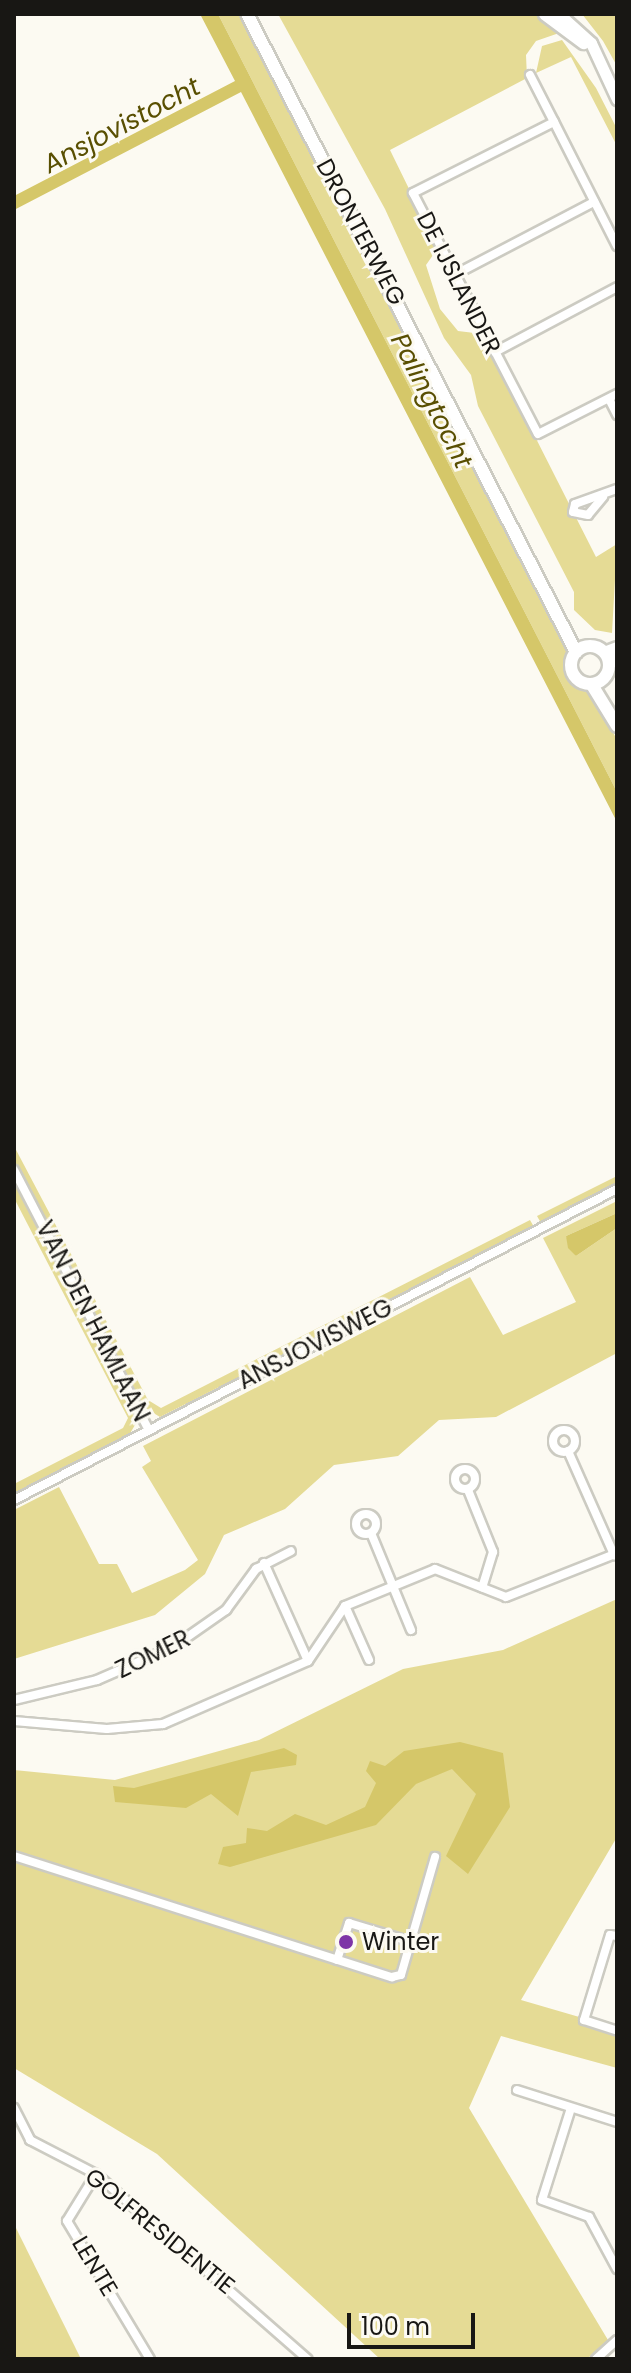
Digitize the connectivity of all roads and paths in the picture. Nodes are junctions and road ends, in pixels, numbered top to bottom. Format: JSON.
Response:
{"nodes":[{"id":1,"x":247,"y":14,"type":"edge"},
{"id":2,"x":554,"y":15,"type":"edge"},
{"id":3,"x":530,"y":75,"type":"dead end"},
{"id":4,"x":617,"y":99,"type":"edge"},
{"id":5,"x":554,"y":122,"type":"junction"},
{"id":6,"x":594,"y":202,"type":"junction"},
{"id":7,"x":616,"y":243,"type":"edge"},
{"id":8,"x":456,"y":274,"type":"junction"},
{"id":9,"x":617,"y":287,"type":"edge"},
{"id":10,"x":495,"y":352,"type":"junction"},
{"id":11,"x":613,"y":396,"type":"edge"},
{"id":12,"x":617,"y":415,"type":"edge"},
{"id":13,"x":617,"y":489,"type":"edge"},
{"id":14,"x":603,"y":497,"type":"dead end"},
{"id":15,"x":617,"y":647,"type":"edge"},
{"id":16,"x":581,"y":649,"type":"junction"},
{"id":17,"x":610,"y":658,"type":"edge"},
{"id":18,"x":598,"y":682,"type":"junction"},
{"id":19,"x":617,"y":726,"type":"edge"},
{"id":20,"x":14,"y":1170,"type":"edge"},
{"id":21,"x":617,"y":1189,"type":"edge"},
{"id":22,"x":149,"y":1430,"type":"junction"},
{"id":23,"x":568,"y":1451,"type":"dead end"},
{"id":24,"x":468,"y":1490,"type":"dead end"},
{"id":25,"x":14,"y":1500,"type":"edge"},
{"id":26,"x":371,"y":1533,"type":"dead end"},
{"id":27,"x":291,"y":1551,"type":"dead end"},
{"id":28,"x":616,"y":1554,"type":"edge"},
{"id":29,"x":264,"y":1563,"type":"junction"},
{"id":30,"x":391,"y":1586,"type":"junction"},
{"id":31,"x":482,"y":1587,"type":"junction"},
{"id":32,"x":345,"y":1606,"type":"junction"},
{"id":33,"x":411,"y":1630,"type":"dead end"},
{"id":34,"x":369,"y":1660,"type":"dead end"},
{"id":35,"x":308,"y":1661,"type":"junction"},
{"id":36,"x":14,"y":1700,"type":"edge"},
{"id":37,"x":14,"y":1721,"type":"edge"},
{"id":38,"x":14,"y":1856,"type":"edge"},
{"id":39,"x":435,"y":1857,"type":"dead end"},
{"id":40,"x":617,"y":1936,"type":"edge"},
{"id":41,"x":412,"y":1942,"type":"junction"},
{"id":42,"x":337,"y":1960,"type":"junction"},
{"id":43,"x":617,"y":2031,"type":"edge"},
{"id":44,"x":517,"y":2090,"type":"dead end"},
{"id":45,"x":14,"y":2108,"type":"edge"},
{"id":46,"x":571,"y":2108,"type":"junction"},
{"id":47,"x":617,"y":2122,"type":"edge"},
{"id":48,"x":96,"y":2174,"type":"junction"},
{"id":49,"x":617,"y":2269,"type":"edge"},
{"id":50,"x":617,"y":2340,"type":"edge"},
{"id":51,"x":150,"y":2359,"type":"edge"},
{"id":52,"x":307,"y":2359,"type":"edge"},
{"id":53,"x":596,"y":2359,"type":"edge"}],
"edges":[{"from":1,"to":16,"type":"main road","name":"DRONTERWEG"},
{"from":2,"to":4,"type":"street"},
{"from":3,"to":5,"type":"street"},
{"from":5,"to":6,"type":"street"},
{"from":5,"to":8,"type":"street","name":"DE IJSLANDER"},
{"from":6,"to":7,"type":"street"},
{"from":6,"to":8,"type":"street"},
{"from":8,"to":10,"type":"street","name":"DE IJSLANDER"},
{"from":9,"to":10,"type":"street"},
{"from":10,"to":11,"type":"street","name":"DE IJSLANDER"},
{"from":11,"to":12,"type":"street"},
{"from":13,"to":14,"type":"street"},
{"from":15,"to":17,"type":"street"},
{"from":16,"to":17,"type":"main road"},
{"from":16,"to":18,"type":"main road"},
{"from":17,"to":18,"type":"main road"},
{"from":18,"to":19,"type":"main road"},
{"from":20,"to":22,"type":"street","name":"VAN DEN HAMLAAN"},
{"from":21,"to":22,"type":"street","name":"ANSJOVISWEG"},
{"from":22,"to":25,"type":"street","name":"ANSJOVISWEG"},
{"from":23,"to":28,"type":"street"},
{"from":24,"to":31,"type":"street"},
{"from":26,"to":30,"type":"street"},
{"from":27,"to":29,"type":"street","name":"ZOMER"},
{"from":28,"to":31,"type":"street"},
{"from":29,"to":35,"type":"street"},
{"from":29,"to":36,"type":"street","name":"ZOMER"},
{"from":30,"to":31,"type":"street"},
{"from":30,"to":32,"type":"street"},
{"from":30,"to":33,"type":"street"},
{"from":32,"to":34,"type":"street"},
{"from":32,"to":35,"type":"street"},
{"from":35,"to":37,"type":"street"},
{"from":38,"to":42,"type":"street"},
{"from":39,"to":41,"type":"street"},
{"from":40,"to":43,"type":"street"},
{"from":41,"to":42,"type":"street"},
{"from":41,"to":42,"type":"street"},
{"from":44,"to":46,"type":"street"},
{"from":45,"to":48,"type":"street","name":"GOLFRESIDENTIE"},
{"from":46,"to":47,"type":"street"},
{"from":46,"to":49,"type":"street"},
{"from":48,"to":51,"type":"street","name":"LENTE"},
{"from":48,"to":52,"type":"street","name":"GOLFRESIDENTIE"},
{"from":50,"to":53,"type":"street"}]}
